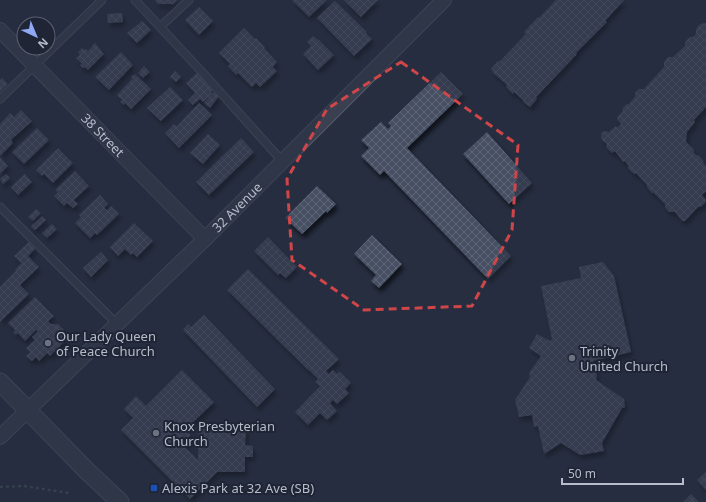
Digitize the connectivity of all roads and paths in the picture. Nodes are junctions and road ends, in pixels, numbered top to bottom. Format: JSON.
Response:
{"nodes":[{"id":1,"x":102,"y":0,"type":"edge"},
{"id":2,"x":135,"y":0,"type":"edge"},
{"id":3,"x":189,"y":0,"type":"edge"},
{"id":4,"x":444,"y":0,"type":"edge"},
{"id":5,"x":160,"y":27,"type":"junction"},
{"id":6,"x":0,"y":30,"type":"edge"},
{"id":7,"x":34,"y":65,"type":"junction"},
{"id":8,"x":0,"y":99,"type":"edge"},
{"id":9,"x":283,"y":162,"type":"junction"},
{"id":10,"x":0,"y":207,"type":"edge"},
{"id":11,"x":205,"y":239,"type":"junction"},
{"id":12,"x":117,"y":324,"type":"junction"},
{"id":13,"x":0,"y":382,"type":"edge"},
{"id":14,"x":27,"y":411,"type":"junction"},
{"id":15,"x":0,"y":437,"type":"edge"},
{"id":16,"x":0,"y":487,"type":"edge"},
{"id":17,"x":69,"y":493,"type":"dead end"},
{"id":18,"x":120,"y":502,"type":"edge"}],
"edges":[{"from":1,"to":7,"type":"lane"},
{"from":2,"to":5,"type":"lane"},
{"from":3,"to":5,"type":"lane"},
{"from":4,"to":9,"type":"street","name":"32 Avenue"},
{"from":5,"to":9,"type":"lane"},
{"from":6,"to":7,"type":"street","name":"38 Street"},
{"from":7,"to":8,"type":"lane"},
{"from":7,"to":11,"type":"street","name":"38 Street"},
{"from":9,"to":11,"type":"street","name":"32 Avenue"},
{"from":10,"to":12,"type":"lane"},
{"from":11,"to":12,"type":"street","name":"32 Avenue"},
{"from":12,"to":14,"type":"street","name":"32 Avenue"},
{"from":13,"to":14,"type":"street"},
{"from":14,"to":15,"type":"street","name":"32 Avenue"},
{"from":14,"to":18,"type":"street"},
{"from":16,"to":17,"type":"path"}]}
